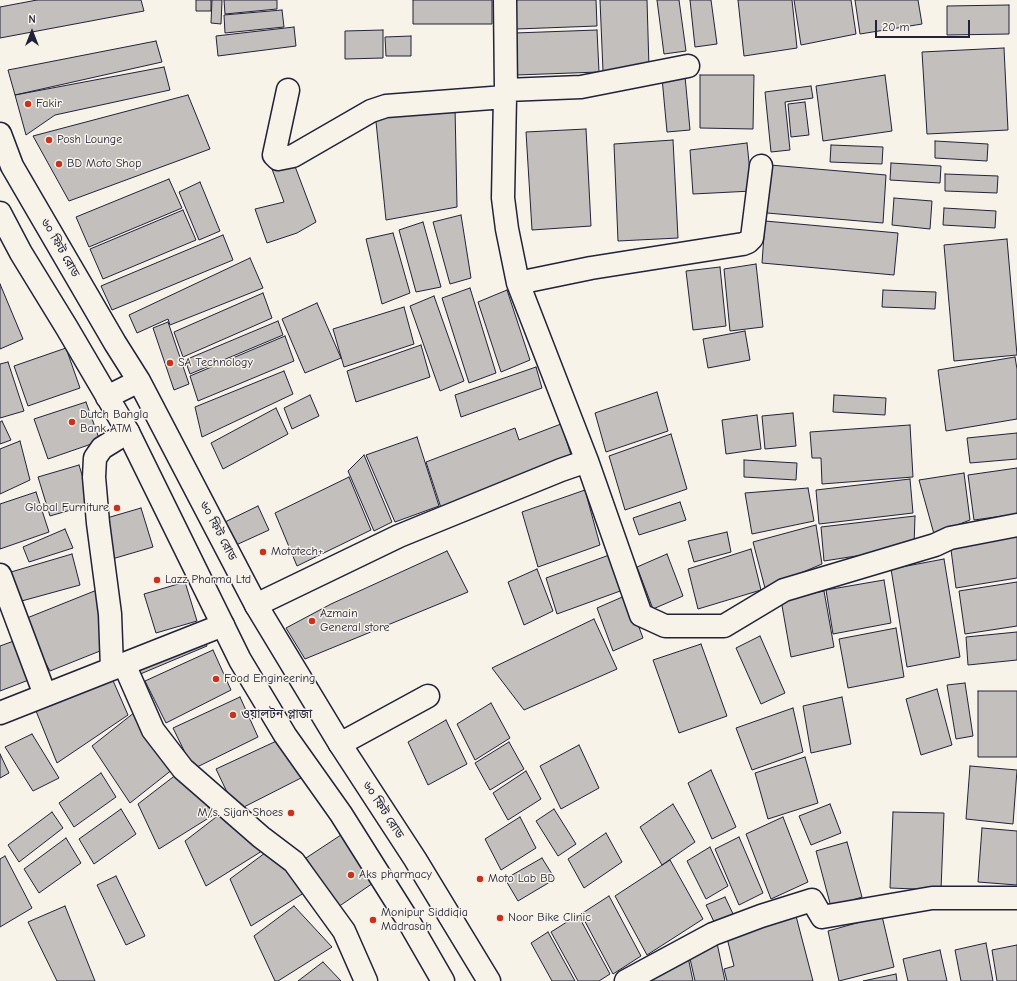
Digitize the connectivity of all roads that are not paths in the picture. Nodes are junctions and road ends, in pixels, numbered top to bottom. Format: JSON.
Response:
{"nodes":[{"id":1,"x":505,"y":0,"type":"edge"},
{"id":2,"x":688,"y":66,"type":"dead end"},
{"id":3,"x":288,"y":90,"type":"dead end"},
{"id":4,"x":506,"y":93,"type":"junction"},
{"id":5,"x":0,"y":134,"type":"edge"},
{"id":6,"x":761,"y":166,"type":"dead end"},
{"id":7,"x":0,"y":213,"type":"edge"},
{"id":8,"x":518,"y":283,"type":"junction"},
{"id":9,"x":139,"y":381,"type":"junction"},
{"id":10,"x":107,"y":397,"type":"junction"},
{"id":11,"x":128,"y":432,"type":"junction"},
{"id":12,"x":587,"y":461,"type":"junction"},
{"id":13,"x":1017,"y":525,"type":"edge"},
{"id":14,"x":0,"y":575,"type":"edge"},
{"id":15,"x":256,"y":605,"type":"junction"},
{"id":16,"x":223,"y":625,"type":"junction"},
{"id":17,"x":118,"y":666,"type":"junction"},
{"id":18,"x":45,"y":695,"type":"junction"},
{"id":19,"x":428,"y":696,"type":"dead end"},
{"id":20,"x":0,"y":713,"type":"edge"},
{"id":21,"x":340,"y":744,"type":"junction"},
{"id":22,"x":1017,"y":898,"type":"edge"},
{"id":23,"x":366,"y":981,"type":"edge"},
{"id":24,"x":443,"y":981,"type":"edge"},
{"id":25,"x":489,"y":981,"type":"edge"},
{"id":26,"x":626,"y":981,"type":"edge"}],
"edges":[{"from":1,"to":4,"type":"street"},
{"from":2,"to":4,"type":"street"},
{"from":3,"to":4,"type":"street"},
{"from":4,"to":8,"type":"street"},
{"from":5,"to":9,"type":"street","name":"৬০ ফিট রোড"},
{"from":6,"to":8,"type":"street"},
{"from":7,"to":10,"type":"street"},
{"from":8,"to":12,"type":"street"},
{"from":9,"to":10,"type":"street"},
{"from":9,"to":15,"type":"street","name":"৬০ ফিট রোড"},
{"from":10,"to":11,"type":"street"},
{"from":11,"to":16,"type":"street"},
{"from":11,"to":17,"type":"street"},
{"from":12,"to":13,"type":"street"},
{"from":12,"to":15,"type":"street"},
{"from":14,"to":18,"type":"street"},
{"from":15,"to":21,"type":"street","name":"৬০ ফিট রোড"},
{"from":16,"to":17,"type":"street"},
{"from":16,"to":24,"type":"street"},
{"from":17,"to":18,"type":"street"},
{"from":17,"to":23,"type":"street"},
{"from":18,"to":20,"type":"street"},
{"from":19,"to":21,"type":"street"},
{"from":21,"to":25,"type":"street","name":"৬০ ফিট রোড"},
{"from":22,"to":26,"type":"street"}]}
